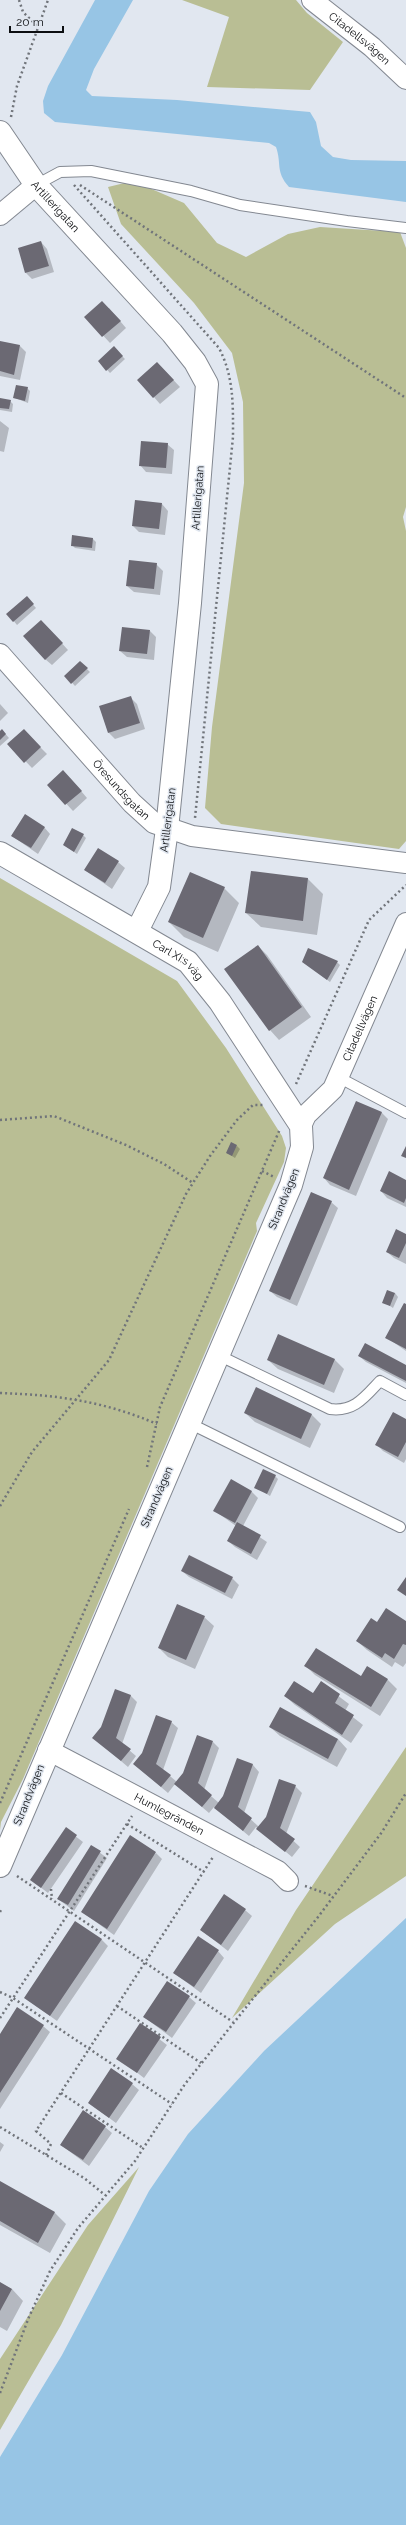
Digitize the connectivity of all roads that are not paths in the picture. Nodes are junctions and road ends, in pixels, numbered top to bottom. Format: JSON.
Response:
{"nodes":[{"id":1,"x":312,"y":0,"type":"edge"},
{"id":2,"x":406,"y":79,"type":"edge"},
{"id":3,"x":5,"y":127,"type":"edge"},
{"id":4,"x":36,"y":185,"type":"junction"},
{"id":5,"x":0,"y":215,"type":"edge"},
{"id":6,"x":406,"y":228,"type":"edge"},
{"id":7,"x":0,"y":654,"type":"edge"},
{"id":8,"x":168,"y":829,"type":"junction"},
{"id":9,"x":0,"y":853,"type":"edge"},
{"id":10,"x":406,"y":863,"type":"edge"},
{"id":11,"x":406,"y":923,"type":"edge"},
{"id":12,"x":137,"y":931,"type":"junction"},
{"id":13,"x":338,"y":1077,"type":"junction"},
{"id":14,"x":406,"y":1113,"type":"edge"},
{"id":15,"x":291,"y":1125,"type":"junction"},
{"id":16,"x":218,"y":1356,"type":"junction"},
{"id":17,"x":406,"y":1395,"type":"edge"},
{"id":18,"x":189,"y":1423,"type":"junction"},
{"id":19,"x":400,"y":1526,"type":"dead end"},
{"id":20,"x":48,"y":1750,"type":"junction"},
{"id":21,"x":10,"y":1867,"type":"edge"},
{"id":22,"x":288,"y":1881,"type":"road end"}],
"edges":[{"from":1,"to":2,"type":"street","name":"Citadellsvägen"},
{"from":3,"to":4,"type":"street","name":"Artillerigatan"},
{"from":4,"to":5,"type":"street"},
{"from":4,"to":6,"type":"lane"},
{"from":4,"to":8,"type":"street","name":"Artillerigatan"},
{"from":7,"to":8,"type":"street","name":"Öresundsgatan"},
{"from":8,"to":10,"type":"street","name":"Öresundsgatan"},
{"from":8,"to":12,"type":"street","name":"Artillerigatan"},
{"from":9,"to":12,"type":"street","name":"Carl XI:s väg"},
{"from":11,"to":13,"type":"street","name":"Citadellvägen"},
{"from":12,"to":15,"type":"street","name":"Carl XI:s väg"},
{"from":13,"to":14,"type":"lane"},
{"from":13,"to":15,"type":"street","name":"Citadellvägen"},
{"from":15,"to":16,"type":"street","name":"Strandvägen"},
{"from":16,"to":17,"type":"lane"},
{"from":16,"to":18,"type":"street","name":"Strandvägen"},
{"from":18,"to":19,"type":"lane"},
{"from":18,"to":20,"type":"street","name":"Strandvägen"},
{"from":20,"to":21,"type":"street","name":"Strandvägen"},
{"from":20,"to":22,"type":"street","name":"Humlegränden"}]}
